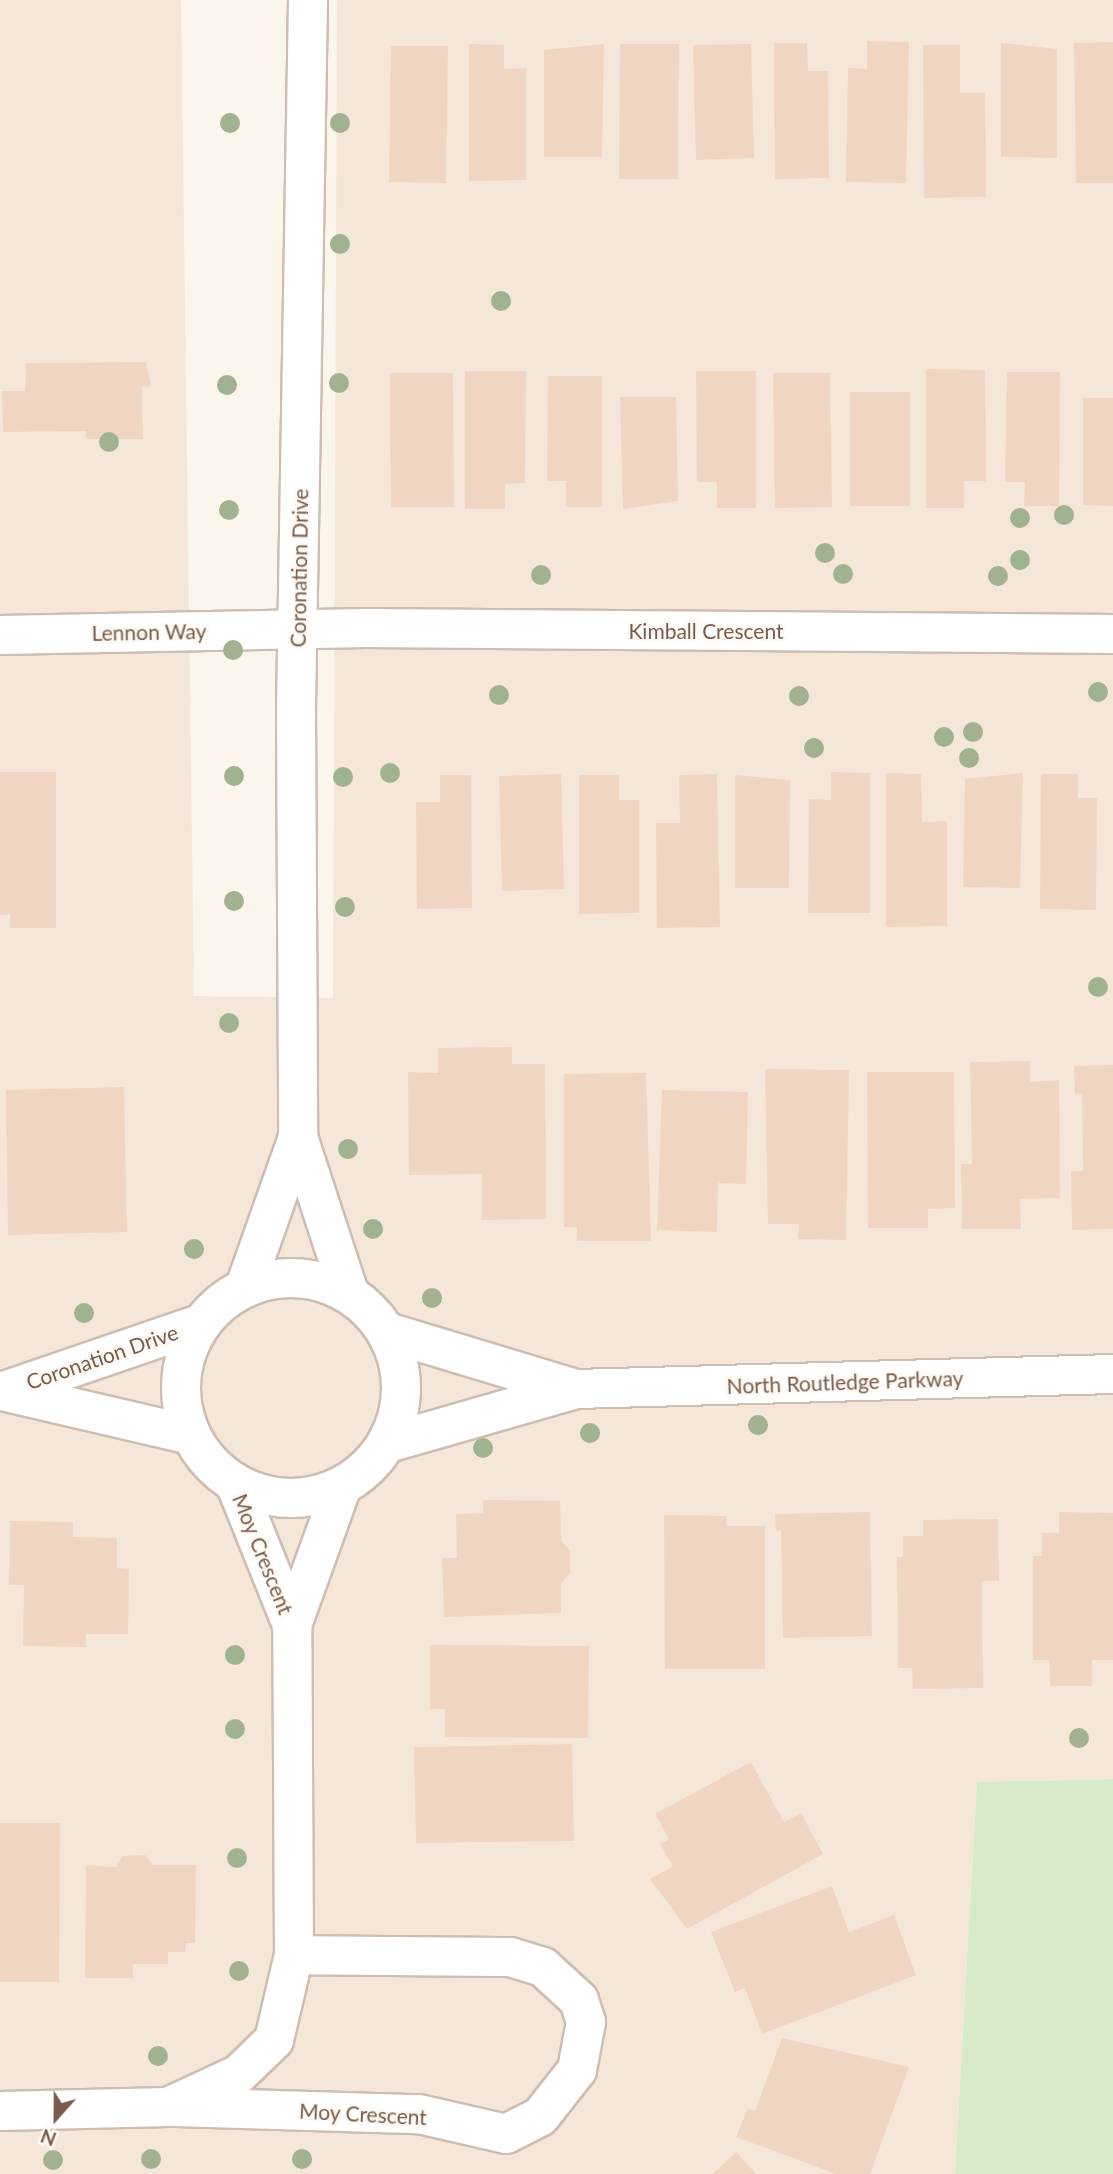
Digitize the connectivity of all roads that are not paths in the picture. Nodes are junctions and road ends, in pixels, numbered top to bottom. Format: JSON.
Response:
{"nodes":[{"id":1,"x":308,"y":0,"type":"edge"},
{"id":2,"x":298,"y":631,"type":"junction"},
{"id":3,"x":1113,"y":634,"type":"edge"},
{"id":4,"x":0,"y":635,"type":"edge"},
{"id":5,"x":298,"y":1137,"type":"junction"},
{"id":6,"x":245,"y":1287,"type":"junction"},
{"id":7,"x":349,"y":1293,"type":"junction"},
{"id":8,"x":200,"y":1324,"type":"junction"},
{"id":9,"x":387,"y":1332,"type":"junction"},
{"id":10,"x":1113,"y":1374,"type":"edge"},
{"id":11,"x":576,"y":1389,"type":"junction"},
{"id":12,"x":2,"y":1391,"type":"edge"},
{"id":13,"x":191,"y":1435,"type":"junction"},
{"id":14,"x":388,"y":1443,"type":"junction"},
{"id":15,"x":235,"y":1483,"type":"junction"},
{"id":16,"x":342,"y":1486,"type":"junction"},
{"id":17,"x":292,"y":1625,"type":"junction"},
{"id":18,"x":294,"y":1955,"type":"junction"},
{"id":19,"x":169,"y":2107,"type":"junction"},
{"id":20,"x":0,"y":2112,"type":"edge"}],
"edges":[{"from":1,"to":2,"type":"street","name":"Coronation Drive"},
{"from":2,"to":3,"type":"street","name":"Kimball Crescent"},
{"from":2,"to":4,"type":"street","name":"Lennon Way"},
{"from":2,"to":5,"type":"street","name":"Coronation Drive"},
{"from":5,"to":6,"type":"street","name":"Coronation Drive"},
{"from":5,"to":7,"type":"street","name":"Coronation Drive"},
{"from":6,"to":7,"type":"street"},
{"from":6,"to":8,"type":"street"},
{"from":7,"to":9,"type":"street"},
{"from":8,"to":12,"type":"street","name":"Coronation Drive"},
{"from":8,"to":13,"type":"street"},
{"from":9,"to":11,"type":"street","name":"North Routledge Parkway"},
{"from":9,"to":14,"type":"street"},
{"from":10,"to":11,"type":"street","name":"North Routledge Parkway"},
{"from":11,"to":14,"type":"street","name":"North Routledge Parkway"},
{"from":12,"to":13,"type":"street","name":"Coronation Drive"},
{"from":13,"to":15,"type":"street"},
{"from":14,"to":16,"type":"street"},
{"from":15,"to":16,"type":"street"},
{"from":15,"to":17,"type":"street","name":"Moy Crescent"},
{"from":16,"to":17,"type":"street","name":"Moy Crescent"},
{"from":17,"to":18,"type":"street","name":"Moy Crescent"},
{"from":18,"to":19,"type":"street","name":"Moy Crescent"},
{"from":18,"to":19,"type":"street","name":"Moy Crescent"},
{"from":19,"to":20,"type":"street","name":"Moy Crescent"}]}
